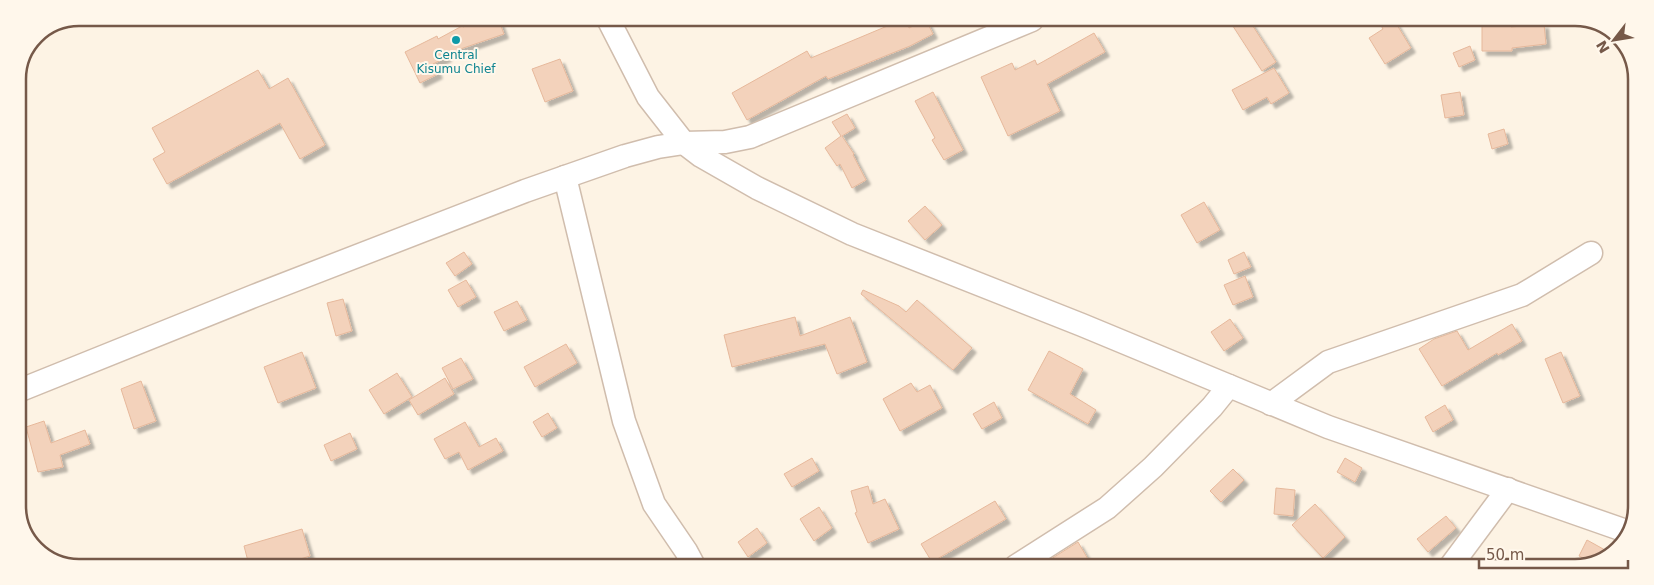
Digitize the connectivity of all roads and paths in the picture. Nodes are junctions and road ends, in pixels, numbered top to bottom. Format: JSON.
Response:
{"nodes":[{"id":1,"x":612,"y":26,"type":"edge"},
{"id":2,"x":1018,"y":26,"type":"edge"},
{"id":3,"x":684,"y":143,"type":"junction"},
{"id":4,"x":565,"y":177,"type":"junction"},
{"id":5,"x":1591,"y":253,"type":"dead end"},
{"id":6,"x":1229,"y":386,"type":"junction"},
{"id":7,"x":26,"y":388,"type":"edge"},
{"id":8,"x":1271,"y":404,"type":"junction"},
{"id":9,"x":1508,"y":489,"type":"junction"},
{"id":10,"x":1622,"y":529,"type":"edge"},
{"id":11,"x":690,"y":559,"type":"edge"},
{"id":12,"x":1027,"y":559,"type":"edge"},
{"id":13,"x":1456,"y":559,"type":"edge"}],
"edges":[{"from":1,"to":3,"type":"street"},
{"from":2,"to":3,"type":"street"},
{"from":3,"to":4,"type":"street"},
{"from":3,"to":6,"type":"street"},
{"from":4,"to":7,"type":"street"},
{"from":4,"to":11,"type":"street"},
{"from":5,"to":8,"type":"street"},
{"from":6,"to":8,"type":"street"},
{"from":6,"to":12,"type":"street"},
{"from":8,"to":9,"type":"street"},
{"from":9,"to":10,"type":"street"},
{"from":9,"to":13,"type":"street"}]}
